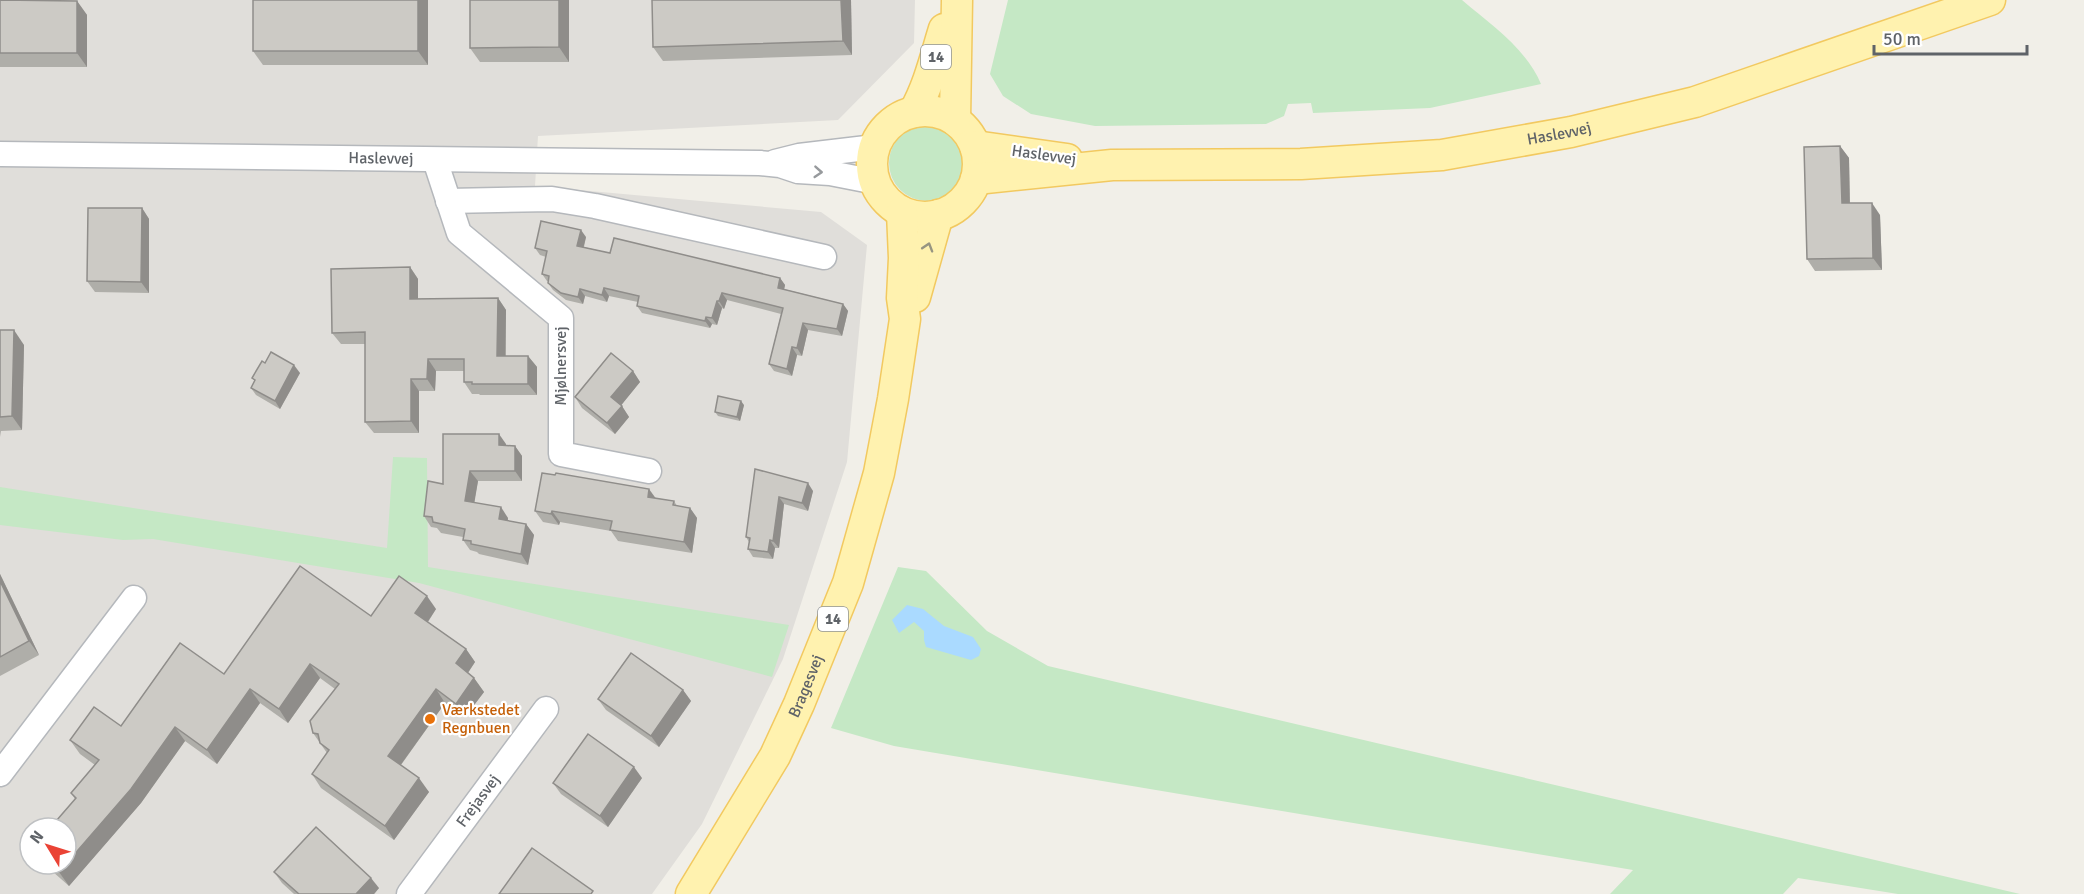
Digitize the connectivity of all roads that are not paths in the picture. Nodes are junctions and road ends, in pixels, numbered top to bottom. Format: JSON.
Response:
{"nodes":[{"id":1,"x":1990,"y":0,"type":"edge"},
{"id":2,"x":957,"y":1,"type":"edge"},
{"id":3,"x":914,"y":112,"type":"junction"},
{"id":4,"x":955,"y":120,"type":"junction"},
{"id":5,"x":975,"y":146,"type":"junction"},
{"id":6,"x":875,"y":147,"type":"junction"},
{"id":7,"x":0,"y":154,"type":"edge"},
{"id":8,"x":435,"y":160,"type":"junction"},
{"id":9,"x":760,"y":163,"type":"junction"},
{"id":10,"x":1112,"y":165,"type":"junction"},
{"id":11,"x":976,"y":179,"type":"junction"},
{"id":12,"x":876,"y":182,"type":"junction"},
{"id":13,"x":448,"y":201,"type":"junction"},
{"id":14,"x":902,"y":212,"type":"junction"},
{"id":15,"x":938,"y":215,"type":"junction"},
{"id":16,"x":824,"y":257,"type":"dead end"},
{"id":17,"x":905,"y":319,"type":"junction"},
{"id":18,"x":649,"y":471,"type":"dead end"},
{"id":19,"x":134,"y":598,"type":"dead end"},
{"id":20,"x":546,"y":709,"type":"dead end"},
{"id":21,"x":0,"y":774,"type":"edge"},
{"id":22,"x":409,"y":894,"type":"edge"},
{"id":23,"x":691,"y":894,"type":"edge"}],
"edges":[{"from":1,"to":10,"type":"main road","name":"Haslevvej"},
{"from":2,"to":3,"type":"main road","number":"14"},
{"from":2,"to":4,"type":"main road"},
{"from":3,"to":4,"type":"main road"},
{"from":3,"to":6,"type":"main road"},
{"from":4,"to":5,"type":"main road"},
{"from":5,"to":10,"type":"main road","name":"Haslevvej"},
{"from":5,"to":11,"type":"main road"},
{"from":6,"to":9,"type":"street","name":"Haslevvej"},
{"from":6,"to":12,"type":"main road"},
{"from":7,"to":8,"type":"street","name":"Haslevvej"},
{"from":8,"to":9,"type":"street","name":"Haslevvej"},
{"from":8,"to":13,"type":"street","name":"Mjølnersvej"},
{"from":9,"to":12,"type":"street","name":"Haslevvej","one_way":true},
{"from":10,"to":11,"type":"main road","name":"Haslevvej"},
{"from":11,"to":15,"type":"main road"},
{"from":12,"to":14,"type":"main road"},
{"from":13,"to":16,"type":"street"},
{"from":13,"to":18,"type":"street","name":"Mjølnersvej"},
{"from":14,"to":15,"type":"main road"},
{"from":14,"to":17,"type":"main road","name":"Bragesvej"},
{"from":17,"to":15,"type":"main road","name":"Bragesvej","number":"14","one_way":true},
{"from":17,"to":23,"type":"main road","name":"Bragesvej","number":"14"},
{"from":19,"to":21,"type":"street"},
{"from":20,"to":22,"type":"street","name":"Frejasvej"}]}
